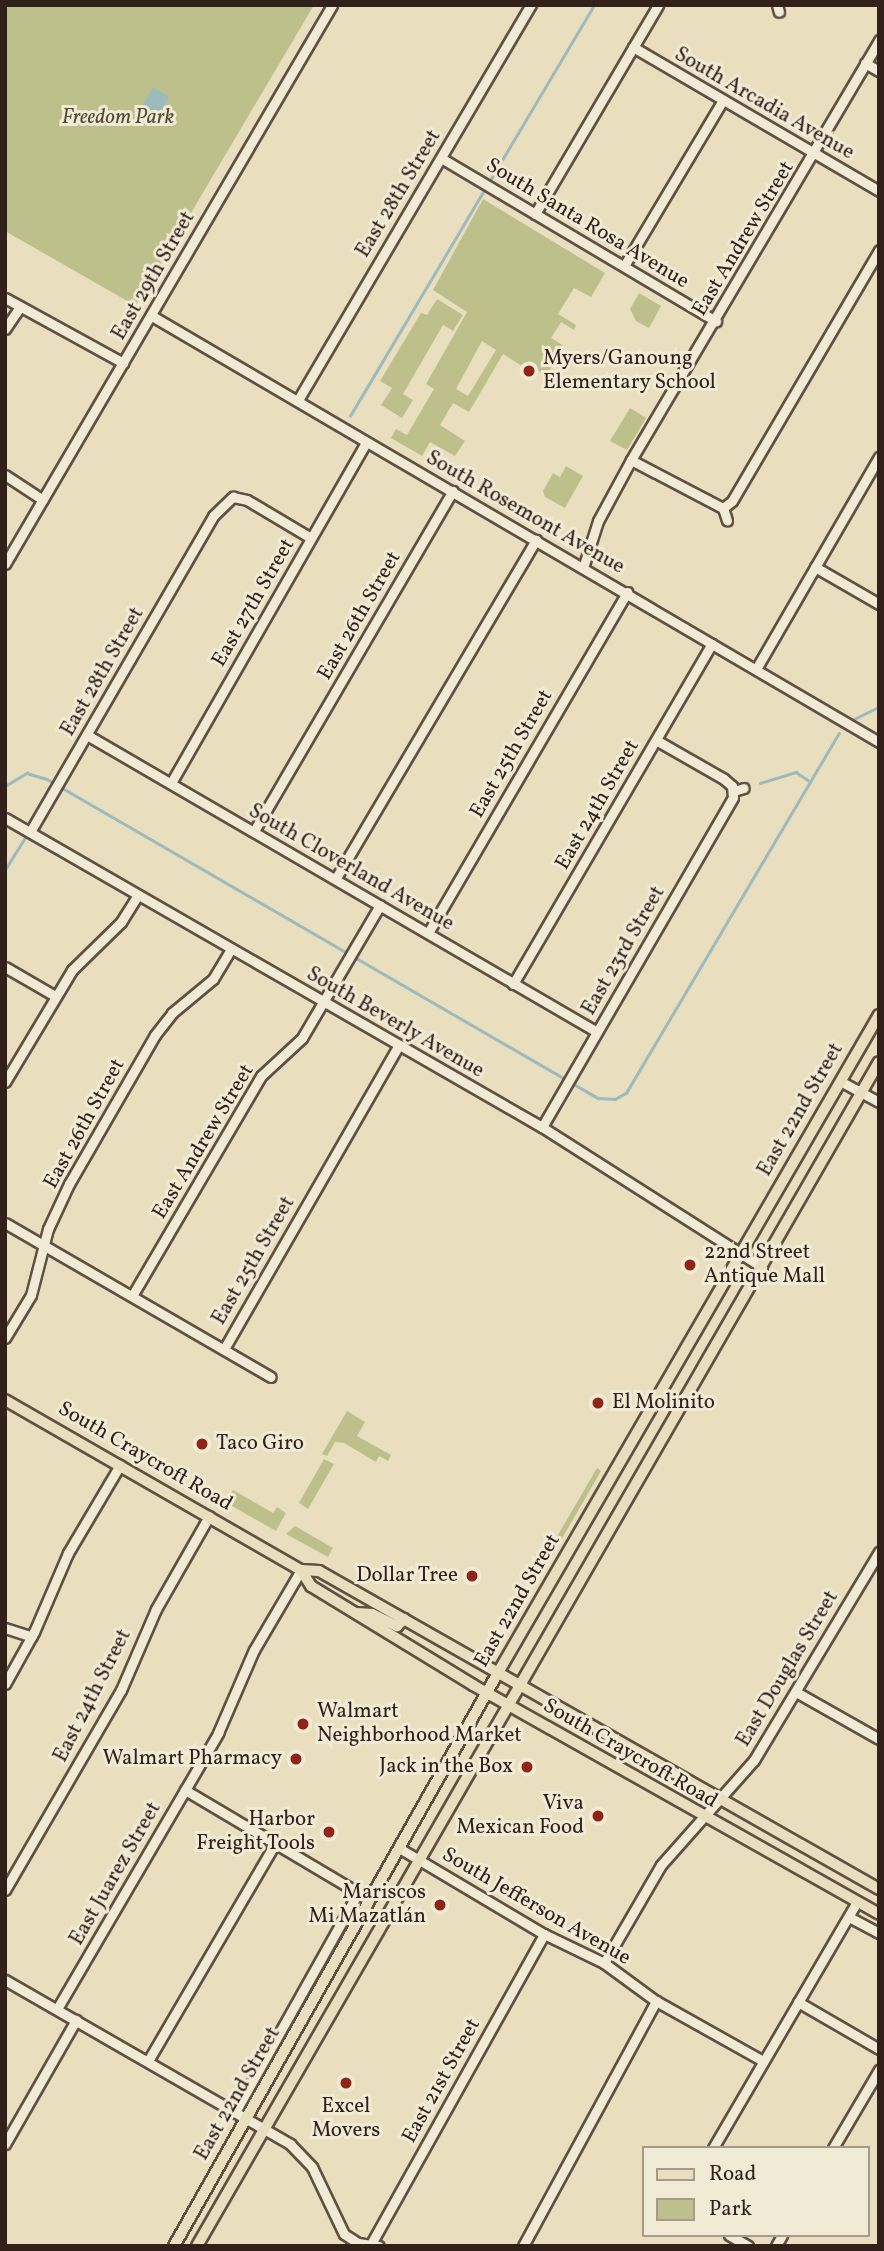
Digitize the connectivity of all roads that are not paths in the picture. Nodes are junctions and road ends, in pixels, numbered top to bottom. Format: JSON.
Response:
{"nodes":[{"id":1,"x":332,"y":5,"type":"edge"},
{"id":2,"x":530,"y":5,"type":"edge"},
{"id":3,"x":658,"y":5,"type":"edge"},
{"id":4,"x":879,"y":40,"type":"edge"},
{"id":5,"x":633,"y":47,"type":"junction"},
{"id":6,"x":865,"y":63,"type":"junction"},
{"id":7,"x":879,"y":71,"type":"edge"},
{"id":8,"x":723,"y":100,"type":"junction"},
{"id":9,"x":815,"y":153,"type":"junction"},
{"id":10,"x":441,"y":158,"type":"junction"},
{"id":11,"x":879,"y":191,"type":"edge"},
{"id":12,"x":535,"y":214,"type":"junction"},
{"id":13,"x":879,"y":250,"type":"edge"},
{"id":14,"x":624,"y":266,"type":"junction"},
{"id":15,"x":5,"y":298,"type":"edge"},
{"id":16,"x":20,"y":307,"type":"junction"},
{"id":17,"x":152,"y":316,"type":"junction"},
{"id":18,"x":716,"y":321,"type":"junction"},
{"id":19,"x":5,"y":329,"type":"edge"},
{"id":20,"x":123,"y":363,"type":"junction"},
{"id":21,"x":298,"y":400,"type":"junction"},
{"id":22,"x":366,"y":442,"type":"junction"},
{"id":23,"x":879,"y":457,"type":"edge"},
{"id":24,"x":631,"y":460,"type":"junction"},
{"id":25,"x":5,"y":475,"type":"edge"},
{"id":26,"x":453,"y":491,"type":"junction"},
{"id":27,"x":43,"y":500,"type":"junction"},
{"id":28,"x":723,"y":508,"type":"junction"},
{"id":29,"x":727,"y":520,"type":"dead end"},
{"id":30,"x":311,"y":538,"type":"junction"},
{"id":31,"x":536,"y":540,"type":"junction"},
{"id":32,"x":5,"y":564,"type":"edge"},
{"id":33,"x":816,"y":567,"type":"junction"},
{"id":34,"x":583,"y":568,"type":"junction"},
{"id":35,"x":627,"y":592,"type":"junction"},
{"id":36,"x":879,"y":604,"type":"edge"},
{"id":37,"x":712,"y":644,"type":"junction"},
{"id":38,"x":756,"y":669,"type":"junction"},
{"id":39,"x":87,"y":735,"type":"junction"},
{"id":40,"x":656,"y":740,"type":"junction"},
{"id":41,"x":879,"y":742,"type":"edge"},
{"id":42,"x":171,"y":783,"type":"junction"},
{"id":43,"x":744,"y":788,"type":"dead end"},
{"id":44,"x":734,"y":792,"type":"junction"},
{"id":45,"x":5,"y":818,"type":"edge"},
{"id":46,"x":254,"y":831,"type":"junction"},
{"id":47,"x":30,"y":832,"type":"junction"},
{"id":48,"x":336,"y":878,"type":"junction"},
{"id":49,"x":138,"y":895,"type":"junction"},
{"id":50,"x":380,"y":905,"type":"junction"},
{"id":51,"x":428,"y":933,"type":"junction"},
{"id":52,"x":231,"y":949,"type":"junction"},
{"id":53,"x":5,"y":967,"type":"edge"},
{"id":54,"x":513,"y":984,"type":"junction"},
{"id":55,"x":55,"y":996,"type":"junction"},
{"id":56,"x":323,"y":1002,"type":"junction"},
{"id":57,"x":879,"y":1015,"type":"edge"},
{"id":58,"x":597,"y":1032,"type":"junction"},
{"id":59,"x":399,"y":1045,"type":"junction"},
{"id":60,"x":879,"y":1062,"type":"edge"},
{"id":61,"x":840,"y":1081,"type":"junction"},
{"id":62,"x":5,"y":1082,"type":"edge"},
{"id":63,"x":861,"y":1093,"type":"junction"},
{"id":64,"x":879,"y":1102,"type":"edge"},
{"id":65,"x":542,"y":1127,"type":"junction"},
{"id":66,"x":5,"y":1223,"type":"edge"},
{"id":67,"x":46,"y":1248,"type":"junction"},
{"id":68,"x":742,"y":1252,"type":"junction"},
{"id":69,"x":762,"y":1267,"type":"junction"},
{"id":70,"x":132,"y":1296,"type":"junction"},
{"id":71,"x":5,"y":1338,"type":"edge"},
{"id":72,"x":224,"y":1349,"type":"junction"},
{"id":73,"x":271,"y":1377,"type":"dead end"},
{"id":74,"x":5,"y":1400,"type":"edge"},
{"id":75,"x":120,"y":1465,"type":"junction"},
{"id":76,"x":209,"y":1516,"type":"junction"},
{"id":77,"x":879,"y":1552,"type":"edge"},
{"id":78,"x":301,"y":1570,"type":"junction"},
{"id":79,"x":354,"y":1613,"type":"junction"},
{"id":80,"x":404,"y":1619,"type":"junction"},
{"id":81,"x":5,"y":1628,"type":"edge"},
{"id":82,"x":32,"y":1637,"type":"junction"},
{"id":83,"x":499,"y":1671,"type":"junction"},
{"id":84,"x":5,"y":1684,"type":"edge"},
{"id":85,"x":522,"y":1685,"type":"junction"},
{"id":86,"x":796,"y":1692,"type":"junction"},
{"id":87,"x":487,"y":1693,"type":"junction"},
{"id":88,"x":509,"y":1706,"type":"junction"},
{"id":89,"x":879,"y":1739,"type":"edge"},
{"id":90,"x":185,"y":1790,"type":"junction"},
{"id":91,"x":721,"y":1798,"type":"junction"},
{"id":92,"x":701,"y":1818,"type":"junction"},
{"id":93,"x":275,"y":1844,"type":"junction"},
{"id":94,"x":399,"y":1848,"type":"junction"},
{"id":95,"x":419,"y":1860,"type":"junction"},
{"id":96,"x":879,"y":1889,"type":"edge"},
{"id":97,"x":5,"y":1890,"type":"edge"},
{"id":98,"x":358,"y":1893,"type":"junction"},
{"id":99,"x":369,"y":1899,"type":"junction"},
{"id":100,"x":857,"y":1902,"type":"junction"},
{"id":101,"x":879,"y":1914,"type":"edge"},
{"id":102,"x":849,"y":1917,"type":"junction"},
{"id":103,"x":544,"y":1934,"type":"junction"},
{"id":104,"x":879,"y":1934,"type":"edge"},
{"id":105,"x":604,"y":1963,"type":"junction"},
{"id":106,"x":5,"y":1980,"type":"edge"},
{"id":107,"x":656,"y":2001,"type":"junction"},
{"id":108,"x":798,"y":2002,"type":"junction"},
{"id":109,"x":57,"y":2009,"type":"junction"},
{"id":110,"x":76,"y":2020,"type":"junction"},
{"id":111,"x":879,"y":2049,"type":"edge"},
{"id":112,"x":148,"y":2061,"type":"junction"},
{"id":113,"x":763,"y":2061,"type":"junction"},
{"id":114,"x":879,"y":2070,"type":"edge"},
{"id":115,"x":235,"y":2112,"type":"junction"},
{"id":116,"x":246,"y":2119,"type":"junction"},
{"id":117,"x":265,"y":2128,"type":"junction"},
{"id":118,"x":5,"y":2144,"type":"edge"},
{"id":119,"x":714,"y":2146,"type":"edge"},
{"id":120,"x":834,"y":2146,"type":"edge"},
{"id":121,"x":732,"y":2237,"type":"edge"},
{"id":122,"x":375,"y":2245,"type":"edge"},
{"id":123,"x":174,"y":2246,"type":"edge"},
{"id":124,"x":197,"y":2246,"type":"edge"},
{"id":125,"x":523,"y":2246,"type":"edge"},
{"id":126,"x":748,"y":2246,"type":"edge"}],
"edges":[{"from":1,"to":17,"type":"street","name":"East 29th Street"},
{"from":2,"to":10,"type":"street","name":"East 28th Street"},
{"from":3,"to":5,"type":"street"},
{"from":4,"to":6,"type":"street","name":"East Andrew Street"},
{"from":5,"to":8,"type":"street","name":"South Arcadia Avenue"},
{"from":5,"to":12,"type":"street"},
{"from":6,"to":7,"type":"street"},
{"from":6,"to":9,"type":"street","name":"East Andrew Street"},
{"from":8,"to":9,"type":"street","name":"South Arcadia Avenue"},
{"from":8,"to":14,"type":"street"},
{"from":9,"to":11,"type":"street","name":"South Arcadia Avenue"},
{"from":9,"to":18,"type":"street","name":"East Andrew Street"},
{"from":10,"to":12,"type":"street","name":"South Santa Rosa Avenue"},
{"from":10,"to":21,"type":"street","name":"East 28th Street"},
{"from":12,"to":14,"type":"street","name":"South Santa Rosa Avenue"},
{"from":13,"to":28,"type":"street"},
{"from":14,"to":18,"type":"street","name":"South Santa Rosa Avenue"},
{"from":15,"to":16,"type":"street"},
{"from":16,"to":19,"type":"street"},
{"from":16,"to":20,"type":"street"},
{"from":17,"to":20,"type":"street","name":"East 29th Street"},
{"from":17,"to":21,"type":"street","name":"South Rosemont Avenue"},
{"from":18,"to":24,"type":"street","name":"East Andrew Street"},
{"from":20,"to":27,"type":"street","name":"East 29th Street"},
{"from":21,"to":22,"type":"street","name":"South Rosemont Avenue"},
{"from":22,"to":26,"type":"street","name":"South Rosemont Avenue"},
{"from":22,"to":30,"type":"street","name":"East 27th Street"},
{"from":23,"to":33,"type":"street"},
{"from":24,"to":28,"type":"street"},
{"from":24,"to":34,"type":"street","name":"East Andrew Street"},
{"from":25,"to":27,"type":"street"},
{"from":26,"to":31,"type":"street","name":"South Rosemont Avenue"},
{"from":26,"to":46,"type":"street","name":"East 26th Street"},
{"from":27,"to":32,"type":"street","name":"East 29th Street"},
{"from":28,"to":29,"type":"street"},
{"from":30,"to":39,"type":"street","name":"East 28th Street"},
{"from":30,"to":42,"type":"street","name":"East 27th Street"},
{"from":31,"to":34,"type":"street","name":"South Rosemont Avenue"},
{"from":31,"to":48,"type":"street"},
{"from":33,"to":36,"type":"street"},
{"from":33,"to":38,"type":"street"},
{"from":34,"to":35,"type":"street","name":"South Rosemont Avenue"},
{"from":35,"to":37,"type":"street","name":"South Rosemont Avenue"},
{"from":35,"to":51,"type":"street","name":"East 25th Street"},
{"from":37,"to":38,"type":"street","name":"South Rosemont Avenue"},
{"from":37,"to":40,"type":"street","name":"East 24th Street"},
{"from":38,"to":41,"type":"street","name":"South Rosemont Avenue"},
{"from":39,"to":42,"type":"street","name":"South Cloverland Avenue"},
{"from":39,"to":47,"type":"street","name":"East 28th Street"},
{"from":40,"to":44,"type":"street"},
{"from":40,"to":54,"type":"street","name":"East 24th Street"},
{"from":42,"to":46,"type":"street","name":"South Cloverland Avenue"},
{"from":43,"to":44,"type":"street"},
{"from":44,"to":58,"type":"street","name":"East 23rd Street"},
{"from":45,"to":47,"type":"street","name":"South Beverly Avenue"},
{"from":46,"to":48,"type":"street","name":"South Cloverland Avenue"},
{"from":47,"to":49,"type":"street","name":"South Beverly Avenue"},
{"from":48,"to":50,"type":"street","name":"South Cloverland Avenue"},
{"from":49,"to":52,"type":"street","name":"South Beverly Avenue"},
{"from":49,"to":55,"type":"street"},
{"from":50,"to":51,"type":"street","name":"South Cloverland Avenue"},
{"from":50,"to":56,"type":"street","name":"East Andrew Street"},
{"from":51,"to":54,"type":"street","name":"South Cloverland Avenue"},
{"from":52,"to":56,"type":"street","name":"South Beverly Avenue"},
{"from":52,"to":67,"type":"street","name":"East 26th Street"},
{"from":53,"to":55,"type":"street"},
{"from":54,"to":58,"type":"street","name":"South Cloverland Avenue"},
{"from":55,"to":62,"type":"street"},
{"from":56,"to":59,"type":"street","name":"South Beverly Avenue"},
{"from":56,"to":70,"type":"street","name":"East Andrew Street"},
{"from":57,"to":61,"type":"main road","name":"East 22nd Street"},
{"from":58,"to":65,"type":"street","name":"East 23rd Street"},
{"from":59,"to":65,"type":"street","name":"South Beverly Avenue"},
{"from":59,"to":72,"type":"street","name":"East 25th Street"},
{"from":60,"to":63,"type":"main road","name":"East 22nd Street"},
{"from":61,"to":63,"type":"street"},
{"from":61,"to":68,"type":"main road","name":"East 22nd Street"},
{"from":63,"to":64,"type":"street"},
{"from":63,"to":69,"type":"main road","name":"East 22nd Street"},
{"from":65,"to":68,"type":"street","name":"South Beverly Avenue"},
{"from":66,"to":67,"type":"street"},
{"from":67,"to":70,"type":"street"},
{"from":67,"to":71,"type":"street","name":"East 26th Street"},
{"from":68,"to":69,"type":"street","name":"South Beverly Avenue"},
{"from":68,"to":83,"type":"main road","name":"East 22nd Street"},
{"from":69,"to":85,"type":"main road","name":"East 22nd Street"},
{"from":70,"to":72,"type":"street"},
{"from":72,"to":73,"type":"street"},
{"from":74,"to":75,"type":"main road","name":"South Craycroft Road"},
{"from":75,"to":76,"type":"main road","name":"South Craycroft Road"},
{"from":75,"to":82,"type":"street"},
{"from":76,"to":78,"type":"main road","name":"South Craycroft Road"},
{"from":76,"to":97,"type":"street","name":"East 24th Street"},
{"from":77,"to":86,"type":"street","name":"East Douglas Street"},
{"from":78,"to":79,"type":"main road","name":"South Craycroft Road"},
{"from":78,"to":80,"type":"main road","name":"South Craycroft Road"},
{"from":78,"to":90,"type":"street","name":"East Juarez Street"},
{"from":79,"to":80,"type":"main road"},
{"from":79,"to":87,"type":"main road","name":"South Craycroft Road"},
{"from":80,"to":83,"type":"main road","name":"South Craycroft Road"},
{"from":81,"to":82,"type":"street"},
{"from":82,"to":84,"type":"street"},
{"from":83,"to":85,"type":"main road","name":"South Craycroft Road"},
{"from":83,"to":87,"type":"main road","name":"East 22nd Street"},
{"from":85,"to":88,"type":"main road","name":"East 22nd Street"},
{"from":85,"to":91,"type":"main road","name":"South Craycroft Road"},
{"from":86,"to":89,"type":"street"},
{"from":86,"to":91,"type":"street","name":"East Douglas Street"},
{"from":87,"to":88,"type":"main road","name":"South Craycroft Road"},
{"from":87,"to":94,"type":"main road","name":"East 22nd Street"},
{"from":88,"to":92,"type":"main road","name":"South Craycroft Road"},
{"from":88,"to":95,"type":"main road","name":"East 22nd Street"},
{"from":90,"to":93,"type":"street"},
{"from":90,"to":109,"type":"street","name":"East Juarez Street"},
{"from":91,"to":92,"type":"street","name":"East Douglas Street"},
{"from":91,"to":96,"type":"main road","name":"South Craycroft Road"},
{"from":92,"to":100,"type":"main road","name":"South Craycroft Road"},
{"from":92,"to":105,"type":"street","name":"East Douglas Street"},
{"from":93,"to":98,"type":"street"},
{"from":93,"to":112,"type":"street"},
{"from":94,"to":95,"type":"street","name":"South Jefferson Avenue"},
{"from":94,"to":99,"type":"main road","name":"East 22nd Street"},
{"from":95,"to":103,"type":"street","name":"South Jefferson Avenue"},
{"from":95,"to":117,"type":"main road","name":"East 22nd Street"},
{"from":98,"to":99,"type":"street"},
{"from":98,"to":115,"type":"street","name":"East 22nd Street"},
{"from":99,"to":116,"type":"main road","name":"East 22nd Street"},
{"from":100,"to":101,"type":"main road","name":"South Craycroft Road"},
{"from":100,"to":102,"type":"street"},
{"from":102,"to":104,"type":"street"},
{"from":102,"to":108,"type":"street"},
{"from":103,"to":105,"type":"street","name":"South Jefferson Avenue"},
{"from":103,"to":122,"type":"street","name":"East 21st Street"},
{"from":105,"to":107,"type":"street","name":"South Jefferson Avenue"},
{"from":106,"to":109,"type":"street"},
{"from":107,"to":113,"type":"street","name":"South Jefferson Avenue"},
{"from":107,"to":125,"type":"street"},
{"from":108,"to":111,"type":"street"},
{"from":108,"to":113,"type":"street"},
{"from":109,"to":110,"type":"street"},
{"from":110,"to":112,"type":"street"},
{"from":110,"to":118,"type":"street"},
{"from":112,"to":115,"type":"street"},
{"from":113,"to":119,"type":"street"},
{"from":114,"to":120,"type":"street"},
{"from":115,"to":116,"type":"street"},
{"from":116,"to":117,"type":"street"},
{"from":116,"to":123,"type":"main road","name":"East 22nd Street"},
{"from":117,"to":122,"type":"street"},
{"from":117,"to":124,"type":"main road","name":"East 22nd Street"},
{"from":121,"to":126,"type":"street"}]}
